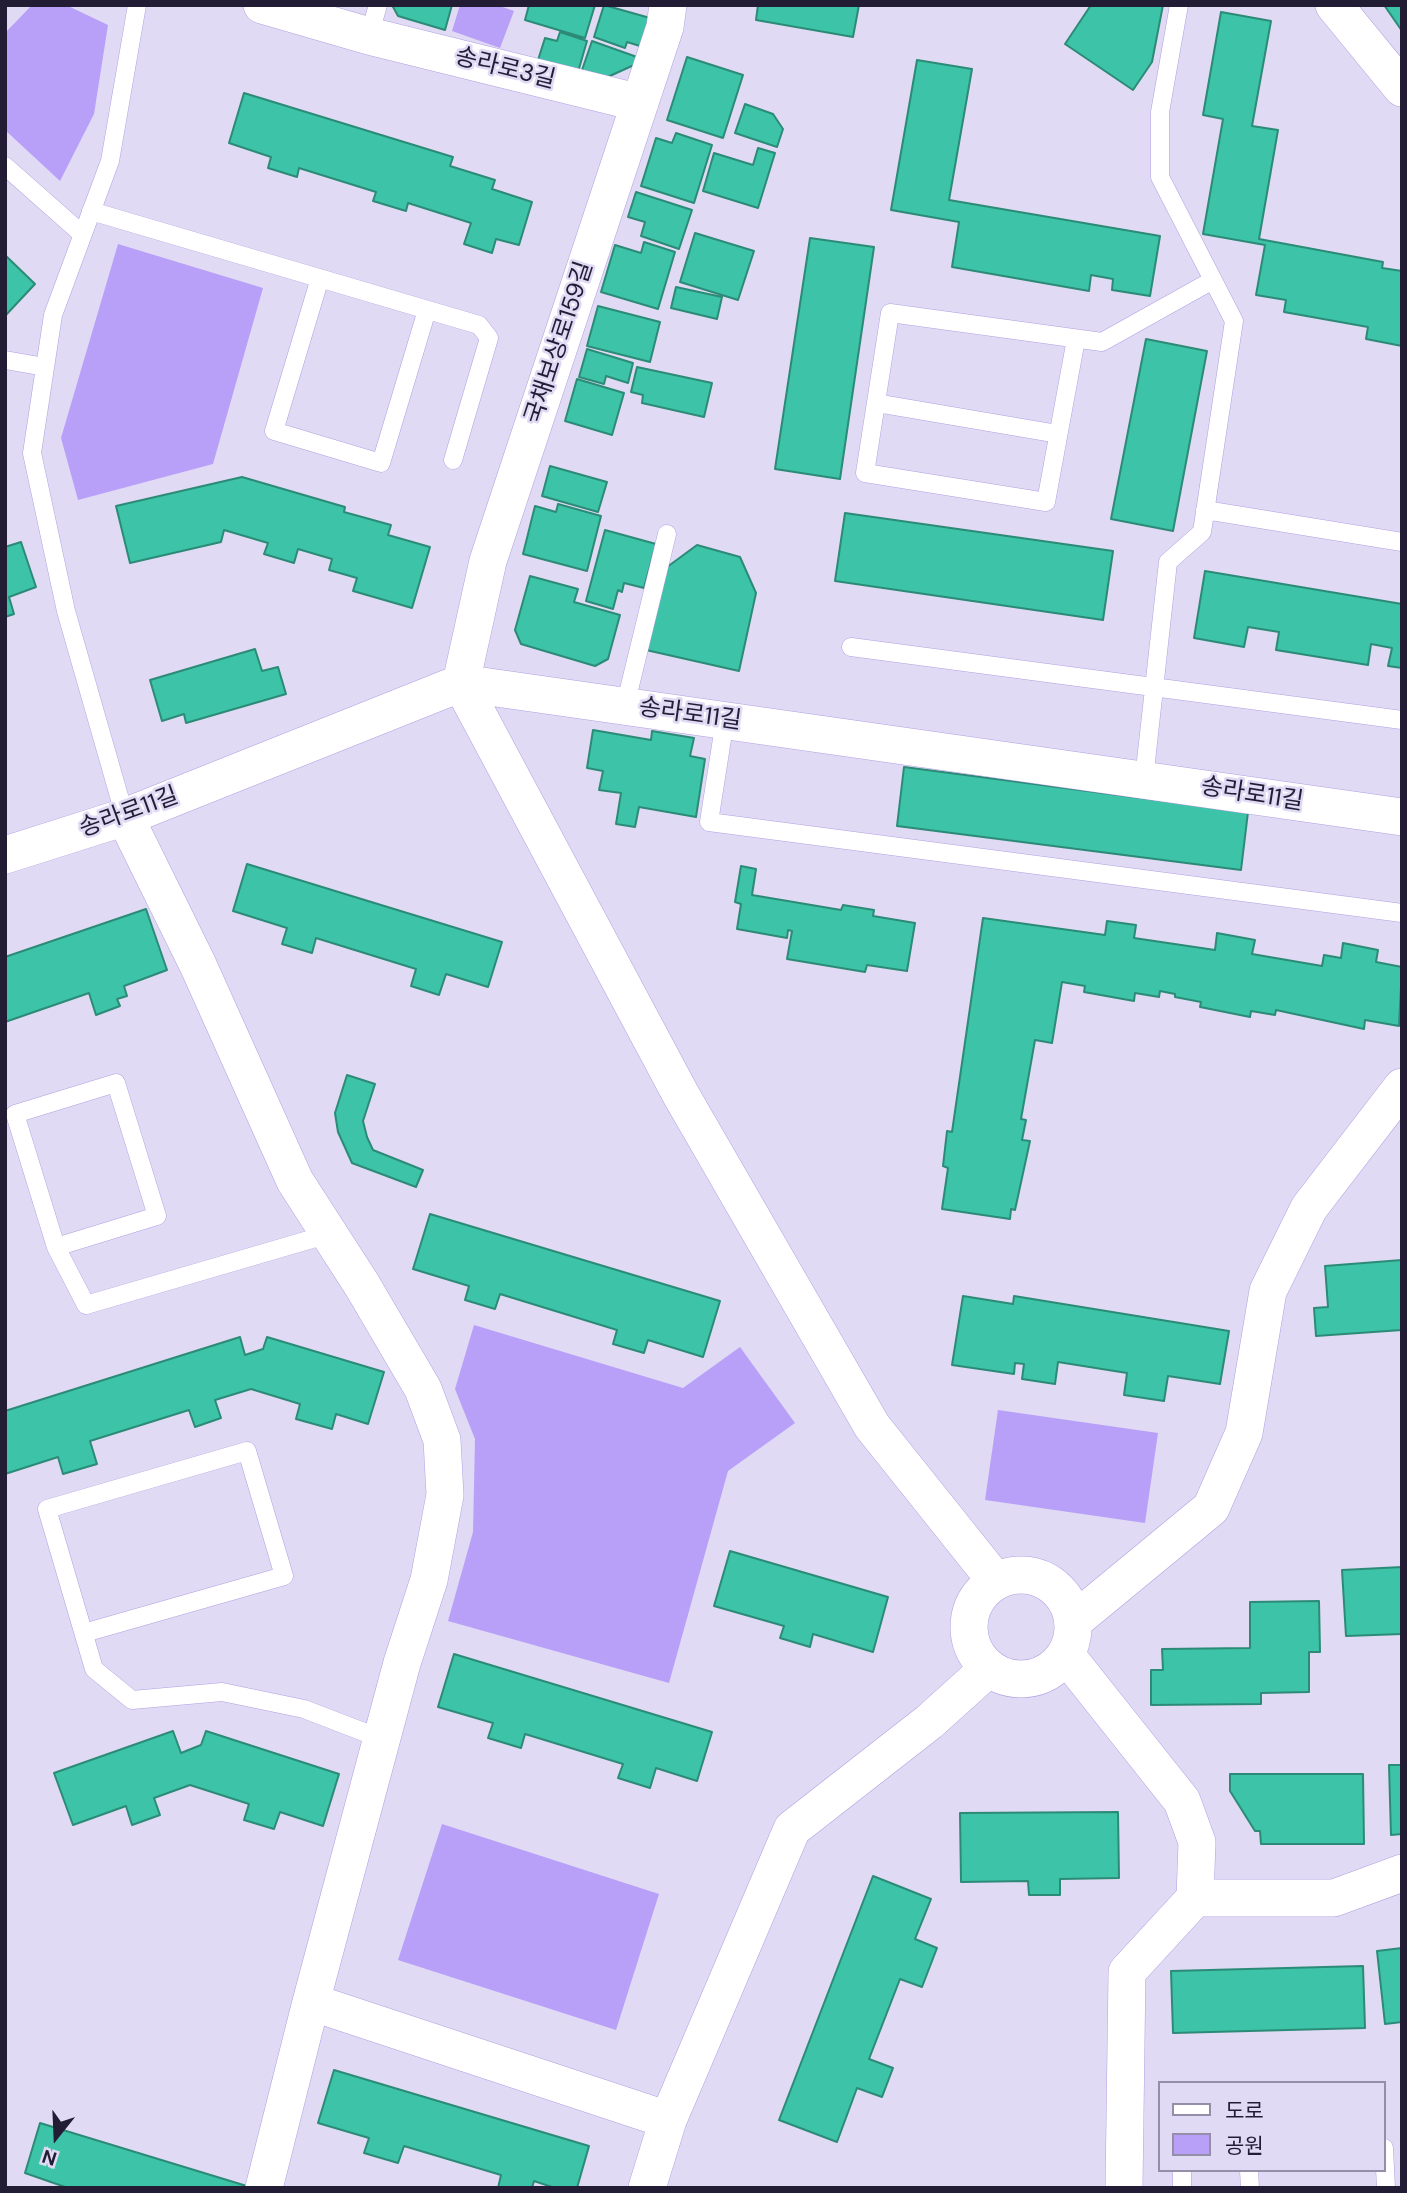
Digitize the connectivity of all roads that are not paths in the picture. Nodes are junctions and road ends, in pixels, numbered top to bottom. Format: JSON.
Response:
{"nodes":[{"id":1,"x":137,"y":5,"type":"edge"},
{"id":2,"x":262,"y":5,"type":"edge"},
{"id":3,"x":668,"y":5,"type":"edge"},
{"id":4,"x":1179,"y":5,"type":"edge"},
{"id":5,"x":1334,"y":5,"type":"edge"},
{"id":6,"x":373,"y":21,"type":"edge"},
{"id":7,"x":1402,"y":88,"type":"edge"},
{"id":8,"x":640,"y":103,"type":"junction"},
{"id":9,"x":5,"y":166,"type":"edge"},
{"id":10,"x":91,"y":211,"type":"junction"},
{"id":11,"x":82,"y":234,"type":"junction"},
{"id":12,"x":320,"y":278,"type":"junction"},
{"id":13,"x":1213,"y":281,"type":"junction"},
{"id":14,"x":427,"y":310,"type":"junction"},
{"id":15,"x":1076,"y":339,"type":"junction"},
{"id":16,"x":5,"y":360,"type":"edge"},
{"id":17,"x":45,"y":367,"type":"junction"},
{"id":18,"x":876,"y":403,"type":"junction"},
{"id":19,"x":1058,"y":434,"type":"junction"},
{"id":20,"x":453,"y":460,"type":"dead end"},
{"id":21,"x":1205,"y":510,"type":"junction"},
{"id":22,"x":667,"y":534,"type":"dead end"},
{"id":23,"x":1402,"y":542,"type":"edge"},
{"id":24,"x":851,"y":648,"type":"dead end"},
{"id":25,"x":461,"y":683,"type":"junction"},
{"id":26,"x":1154,"y":688,"type":"junction"},
{"id":27,"x":625,"y":706,"type":"junction"},
{"id":28,"x":725,"y":720,"type":"junction"},
{"id":29,"x":1402,"y":720,"type":"edge"},
{"id":30,"x":1144,"y":779,"type":"junction"},
{"id":31,"x":125,"y":817,"type":"junction"},
{"id":32,"x":1402,"y":817,"type":"edge"},
{"id":33,"x":5,"y":855,"type":"edge"},
{"id":34,"x":1402,"y":913,"type":"edge"},
{"id":35,"x":1402,"y":1087,"type":"edge"},
{"id":36,"x":329,"y":1234,"type":"junction"},
{"id":37,"x":56,"y":1247,"type":"junction"},
{"id":38,"x":995,"y":1580,"type":"junction"},
{"id":39,"x":84,"y":1633,"type":"junction"},
{"id":40,"x":1070,"y":1638,"type":"junction"},
{"id":41,"x":989,"y":1668,"type":"junction"},
{"id":42,"x":382,"y":1739,"type":"junction"},
{"id":43,"x":1402,"y":1873,"type":"edge"},
{"id":44,"x":1195,"y":1898,"type":"junction"},
{"id":45,"x":310,"y":2002,"type":"junction"},
{"id":46,"x":668,"y":2120,"type":"junction"},
{"id":47,"x":264,"y":2188,"type":"edge"},
{"id":48,"x":647,"y":2188,"type":"edge"},
{"id":49,"x":1124,"y":2188,"type":"edge"}],
"edges":[{"from":1,"to":10,"type":"lane"},
{"from":2,"to":6,"type":"street","name":"송라로3길"},
{"from":3,"to":8,"type":"street","name":"국채보상로159길"},
{"from":4,"to":13,"type":"lane"},
{"from":5,"to":7,"type":"street"},
{"from":6,"to":8,"type":"street","name":"송라로3길"},
{"from":8,"to":25,"type":"street","name":"국채보상로159길"},
{"from":9,"to":11,"type":"lane"},
{"from":10,"to":11,"type":"lane"},
{"from":10,"to":12,"type":"lane"},
{"from":11,"to":17,"type":"lane"},
{"from":12,"to":14,"type":"lane"},
{"from":12,"to":14,"type":"lane"},
{"from":13,"to":15,"type":"lane"},
{"from":13,"to":21,"type":"lane"},
{"from":14,"to":20,"type":"lane"},
{"from":15,"to":18,"type":"lane"},
{"from":15,"to":19,"type":"lane"},
{"from":16,"to":17,"type":"lane"},
{"from":17,"to":31,"type":"lane"},
{"from":18,"to":19,"type":"lane"},
{"from":18,"to":19,"type":"lane"},
{"from":21,"to":23,"type":"lane"},
{"from":21,"to":26,"type":"lane"},
{"from":22,"to":27,"type":"lane"},
{"from":24,"to":26,"type":"lane"},
{"from":25,"to":27,"type":"street","name":"송라로11길"},
{"from":25,"to":31,"type":"street","name":"송라로11길"},
{"from":25,"to":38,"type":"street"},
{"from":26,"to":29,"type":"lane"},
{"from":26,"to":30,"type":"lane"},
{"from":27,"to":28,"type":"street","name":"송라로11길"},
{"from":28,"to":30,"type":"street","name":"송라로11길"},
{"from":28,"to":34,"type":"lane"},
{"from":30,"to":32,"type":"street","name":"송라로11길"},
{"from":31,"to":33,"type":"street","name":"송라로11길"},
{"from":31,"to":36,"type":"street"},
{"from":35,"to":40,"type":"street"},
{"from":36,"to":37,"type":"lane"},
{"from":36,"to":42,"type":"street"},
{"from":37,"to":37,"type":"lane"},
{"from":38,"to":40,"type":"street"},
{"from":38,"to":41,"type":"street"},
{"from":39,"to":39,"type":"lane"},
{"from":39,"to":42,"type":"lane"},
{"from":40,"to":41,"type":"street"},
{"from":40,"to":44,"type":"street"},
{"from":41,"to":46,"type":"street"},
{"from":42,"to":45,"type":"street"},
{"from":43,"to":44,"type":"street"},
{"from":44,"to":49,"type":"street"},
{"from":45,"to":46,"type":"street"},
{"from":45,"to":47,"type":"street"},
{"from":46,"to":48,"type":"street"}]}
